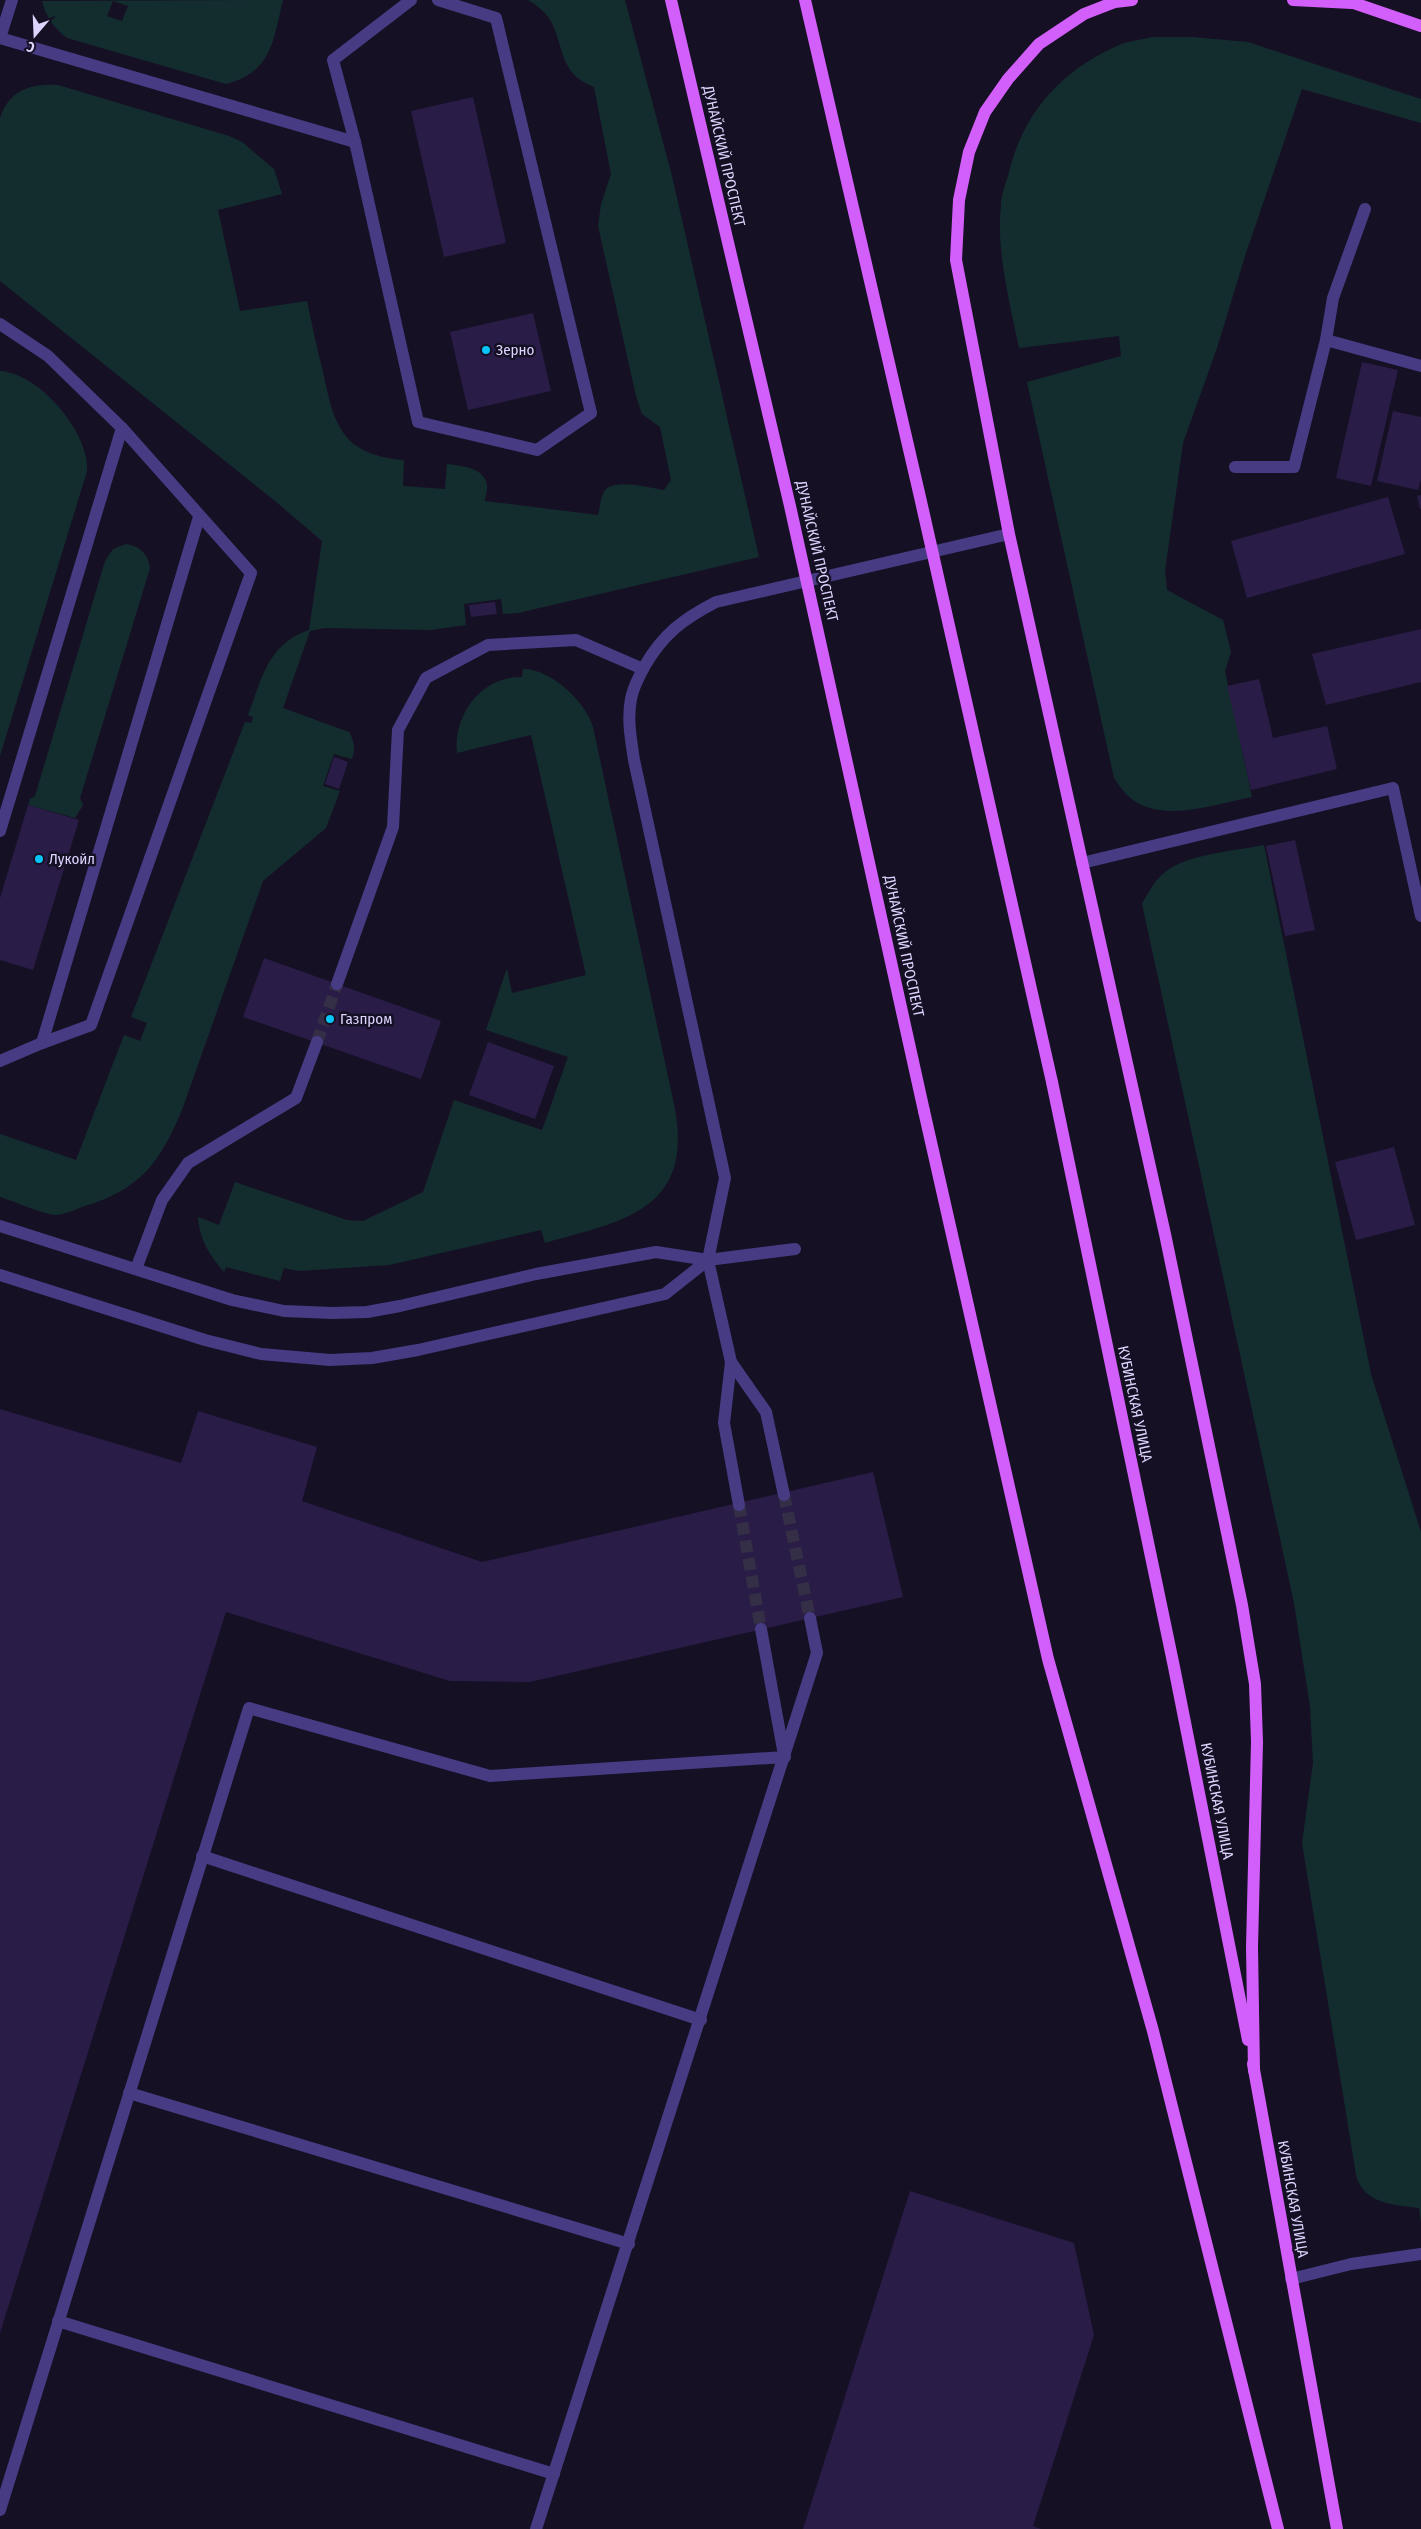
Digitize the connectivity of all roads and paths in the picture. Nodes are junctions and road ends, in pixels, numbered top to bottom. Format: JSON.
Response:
{"nodes":[{"id":1,"x":12,"y":0,"type":"edge"},
{"id":2,"x":411,"y":0,"type":"edge"},
{"id":3,"x":438,"y":0,"type":"edge"},
{"id":4,"x":670,"y":0,"type":"edge"},
{"id":5,"x":805,"y":0,"type":"edge"},
{"id":6,"x":1132,"y":0,"type":"edge"},
{"id":7,"x":1293,"y":0,"type":"edge"},
{"id":8,"x":1350,"y":2,"type":"edge"},
{"id":9,"x":1421,"y":26,"type":"edge"},
{"id":10,"x":0,"y":38,"type":"edge"},
{"id":11,"x":355,"y":142,"type":"junction"},
{"id":12,"x":1365,"y":209,"type":"dead end"},
{"id":13,"x":0,"y":324,"type":"edge"},
{"id":14,"x":1326,"y":340,"type":"junction"},
{"id":15,"x":1421,"y":366,"type":"edge"},
{"id":16,"x":122,"y":428,"type":"junction"},
{"id":17,"x":1234,"y":467,"type":"dead end"},
{"id":18,"x":199,"y":517,"type":"junction"},
{"id":19,"x":1009,"y":534,"type":"junction"},
{"id":20,"x":643,"y":669,"type":"junction"},
{"id":21,"x":0,"y":831,"type":"edge"},
{"id":22,"x":1082,"y":863,"type":"junction"},
{"id":23,"x":1421,"y":916,"type":"edge"},
{"id":24,"x":337,"y":984,"type":"tunnel mouth"},
{"id":25,"x":42,"y":1042,"type":"junction"},
{"id":26,"x":317,"y":1042,"type":"tunnel mouth"},
{"id":27,"x":0,"y":1061,"type":"edge"},
{"id":28,"x":0,"y":1226,"type":"edge"},
{"id":29,"x":794,"y":1249,"type":"dead end"},
{"id":30,"x":708,"y":1260,"type":"junction"},
{"id":31,"x":136,"y":1269,"type":"junction"},
{"id":32,"x":0,"y":1275,"type":"edge"},
{"id":33,"x":731,"y":1362,"type":"junction"},
{"id":34,"x":784,"y":1494,"type":"tunnel mouth"},
{"id":35,"x":739,"y":1505,"type":"tunnel mouth"},
{"id":36,"x":810,"y":1618,"type":"tunnel mouth"},
{"id":37,"x":761,"y":1629,"type":"tunnel mouth"},
{"id":38,"x":785,"y":1757,"type":"junction"},
{"id":39,"x":202,"y":1856,"type":"junction"},
{"id":40,"x":701,"y":2020,"type":"junction"},
{"id":41,"x":1254,"y":2071,"type":"junction"},
{"id":42,"x":129,"y":2093,"type":"junction"},
{"id":43,"x":628,"y":2244,"type":"junction"},
{"id":44,"x":1421,"y":2254,"type":"edge"},
{"id":45,"x":1291,"y":2279,"type":"junction"},
{"id":46,"x":58,"y":2321,"type":"junction"},
{"id":47,"x":554,"y":2474,"type":"junction"},
{"id":48,"x":0,"y":2510,"type":"edge"},
{"id":49,"x":536,"y":2529,"type":"edge"},
{"id":50,"x":1278,"y":2529,"type":"edge"},
{"id":51,"x":1337,"y":2529,"type":"edge"}],
"edges":[{"from":1,"to":10,"type":"street"},
{"from":2,"to":11,"type":"street"},
{"from":3,"to":11,"type":"street"},
{"from":4,"to":50,"type":"main road","name":"ДУНАЙСКИЙ ПРОСПЕКТ","bridge":true},
{"from":5,"to":41,"type":"main road","name":"КУБИНСКАЯ УЛИЦА","bridge":true},
{"from":6,"to":19,"type":"main road"},
{"from":7,"to":8,"type":"main road"},
{"from":8,"to":9,"type":"main road"},
{"from":10,"to":11,"type":"street"},
{"from":12,"to":14,"type":"street"},
{"from":13,"to":16,"type":"street"},
{"from":14,"to":15,"type":"street"},
{"from":14,"to":17,"type":"street"},
{"from":16,"to":18,"type":"street"},
{"from":16,"to":21,"type":"street"},
{"from":18,"to":25,"type":"street"},
{"from":18,"to":25,"type":"street"},
{"from":19,"to":20,"type":"street"},
{"from":19,"to":22,"type":"main road"},
{"from":20,"to":24,"type":"street"},
{"from":20,"to":30,"type":"street"},
{"from":22,"to":23,"type":"street"},
{"from":22,"to":41,"type":"main road"},
{"from":25,"to":27,"type":"street"},
{"from":26,"to":31,"type":"street"},
{"from":28,"to":31,"type":"street"},
{"from":29,"to":30,"type":"street"},
{"from":30,"to":31,"type":"street"},
{"from":30,"to":32,"type":"street"},
{"from":30,"to":33,"type":"street"},
{"from":33,"to":34,"type":"street"},
{"from":33,"to":35,"type":"street"},
{"from":36,"to":38,"type":"street"},
{"from":37,"to":38,"type":"street"},
{"from":38,"to":39,"type":"street"},
{"from":38,"to":40,"type":"street"},
{"from":39,"to":40,"type":"street"},
{"from":39,"to":42,"type":"street"},
{"from":40,"to":43,"type":"street"},
{"from":41,"to":45,"type":"main road","name":"КУБИНСКАЯ УЛИЦА"},
{"from":42,"to":43,"type":"street"},
{"from":42,"to":46,"type":"street"},
{"from":43,"to":47,"type":"street"},
{"from":44,"to":45,"type":"street"},
{"from":45,"to":51,"type":"main road","name":"КУБИНСКАЯ УЛИЦА"},
{"from":46,"to":47,"type":"street"},
{"from":46,"to":48,"type":"street"},
{"from":47,"to":49,"type":"street"}]}
